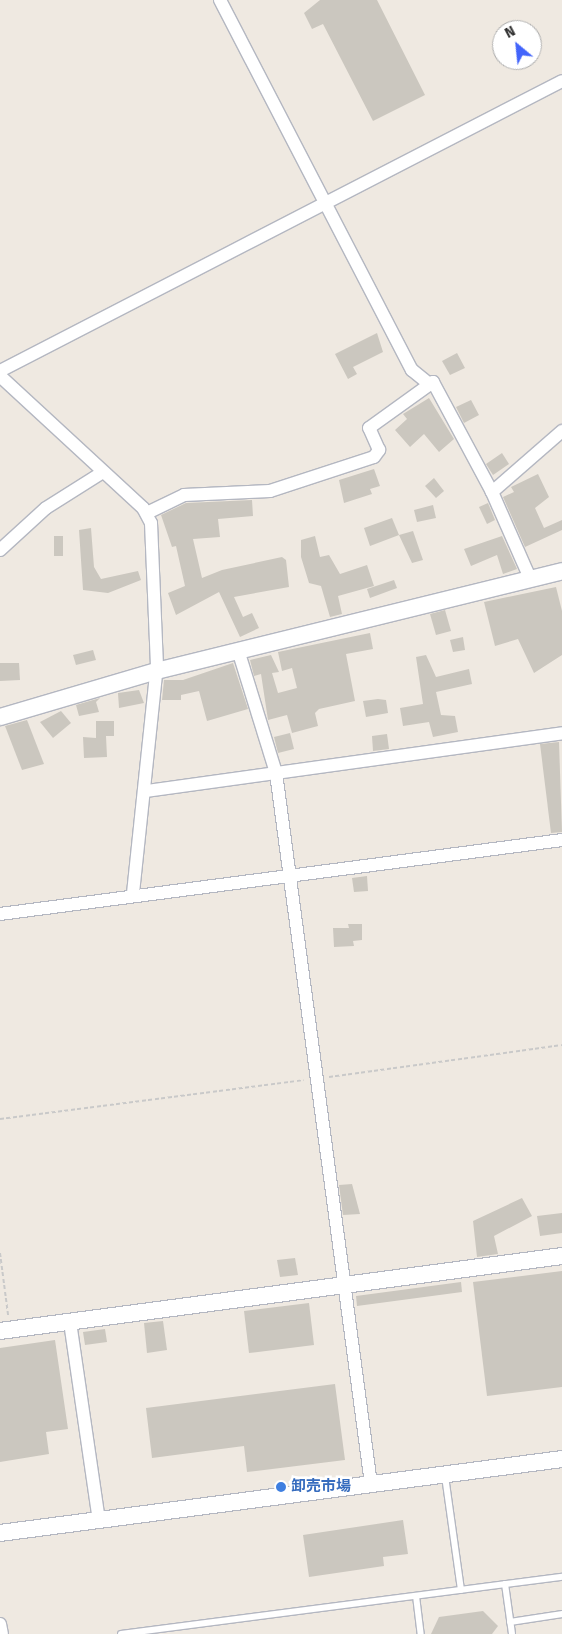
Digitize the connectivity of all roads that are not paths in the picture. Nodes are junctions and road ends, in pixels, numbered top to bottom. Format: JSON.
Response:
{"nodes":[{"id":1,"x":220,"y":0,"type":"edge"},
{"id":2,"x":562,"y":81,"type":"edge"},
{"id":3,"x":326,"y":204,"type":"junction"},
{"id":4,"x":0,"y":371,"type":"edge"},
{"id":5,"x":0,"y":376,"type":"edge"},
{"id":6,"x":428,"y":383,"type":"junction"},
{"id":7,"x":562,"y":431,"type":"edge"},
{"id":8,"x":103,"y":472,"type":"junction"},
{"id":9,"x":492,"y":492,"type":"junction"},
{"id":10,"x":147,"y":513,"type":"junction"},
{"id":11,"x":0,"y":550,"type":"edge"},
{"id":12,"x":562,"y":571,"type":"edge"},
{"id":13,"x":530,"y":578,"type":"junction"},
{"id":14,"x":238,"y":650,"type":"junction"},
{"id":15,"x":156,"y":671,"type":"junction"},
{"id":16,"x":0,"y":717,"type":"edge"},
{"id":17,"x":562,"y":733,"type":"edge"},
{"id":18,"x":276,"y":773,"type":"junction"},
{"id":19,"x":146,"y":790,"type":"junction"},
{"id":20,"x":562,"y":840,"type":"edge"},
{"id":21,"x":287,"y":877,"type":"junction"},
{"id":22,"x":133,"y":895,"type":"junction"},
{"id":23,"x":0,"y":914,"type":"edge"},
{"id":24,"x":562,"y":1256,"type":"edge"},
{"id":25,"x":345,"y":1285,"type":"junction"},
{"id":26,"x":70,"y":1322,"type":"junction"},
{"id":27,"x":5,"y":1331,"type":"edge"},
{"id":28,"x":562,"y":1459,"type":"edge"},
{"id":29,"x":445,"y":1474,"type":"junction"},
{"id":30,"x":371,"y":1484,"type":"junction"},
{"id":31,"x":98,"y":1520,"type":"junction"},
{"id":32,"x":0,"y":1533,"type":"edge"},
{"id":33,"x":562,"y":1577,"type":"edge"},
{"id":34,"x":505,"y":1584,"type":"junction"},
{"id":35,"x":461,"y":1590,"type":"junction"},
{"id":36,"x":416,"y":1596,"type":"junction"},
{"id":37,"x":562,"y":1614,"type":"edge"},
{"id":38,"x":510,"y":1622,"type":"junction"},
{"id":39,"x":0,"y":1624,"type":"edge"},
{"id":40,"x":2,"y":1634,"type":"edge"},
{"id":41,"x":121,"y":1634,"type":"edge"},
{"id":42,"x":421,"y":1634,"type":"edge"},
{"id":43,"x":512,"y":1634,"type":"edge"}],
"edges":[{"from":1,"to":3,"type":"street"},
{"from":2,"to":3,"type":"street"},
{"from":3,"to":4,"type":"street"},
{"from":3,"to":6,"type":"street"},
{"from":5,"to":8,"type":"street"},
{"from":6,"to":9,"type":"street"},
{"from":6,"to":10,"type":"street"},
{"from":7,"to":9,"type":"street"},
{"from":8,"to":10,"type":"street"},
{"from":8,"to":11,"type":"street"},
{"from":9,"to":13,"type":"street"},
{"from":10,"to":15,"type":"street"},
{"from":12,"to":13,"type":"street"},
{"from":13,"to":14,"type":"street"},
{"from":14,"to":15,"type":"street"},
{"from":14,"to":18,"type":"street"},
{"from":15,"to":16,"type":"street"},
{"from":15,"to":19,"type":"street"},
{"from":17,"to":18,"type":"street"},
{"from":18,"to":19,"type":"street"},
{"from":18,"to":21,"type":"street"},
{"from":19,"to":22,"type":"street"},
{"from":20,"to":21,"type":"street"},
{"from":21,"to":22,"type":"street"},
{"from":21,"to":25,"type":"street"},
{"from":22,"to":23,"type":"street"},
{"from":24,"to":25,"type":"street"},
{"from":25,"to":26,"type":"street"},
{"from":25,"to":30,"type":"street"},
{"from":26,"to":27,"type":"street"},
{"from":26,"to":31,"type":"street"},
{"from":28,"to":29,"type":"street"},
{"from":29,"to":30,"type":"street"},
{"from":29,"to":35,"type":"lane"},
{"from":30,"to":31,"type":"street"},
{"from":31,"to":32,"type":"street"},
{"from":33,"to":34,"type":"lane"},
{"from":34,"to":35,"type":"lane"},
{"from":34,"to":38,"type":"lane"},
{"from":35,"to":36,"type":"lane"},
{"from":36,"to":41,"type":"lane"},
{"from":36,"to":42,"type":"lane"},
{"from":37,"to":38,"type":"lane"},
{"from":38,"to":43,"type":"lane"},
{"from":39,"to":40,"type":"street"}]}
